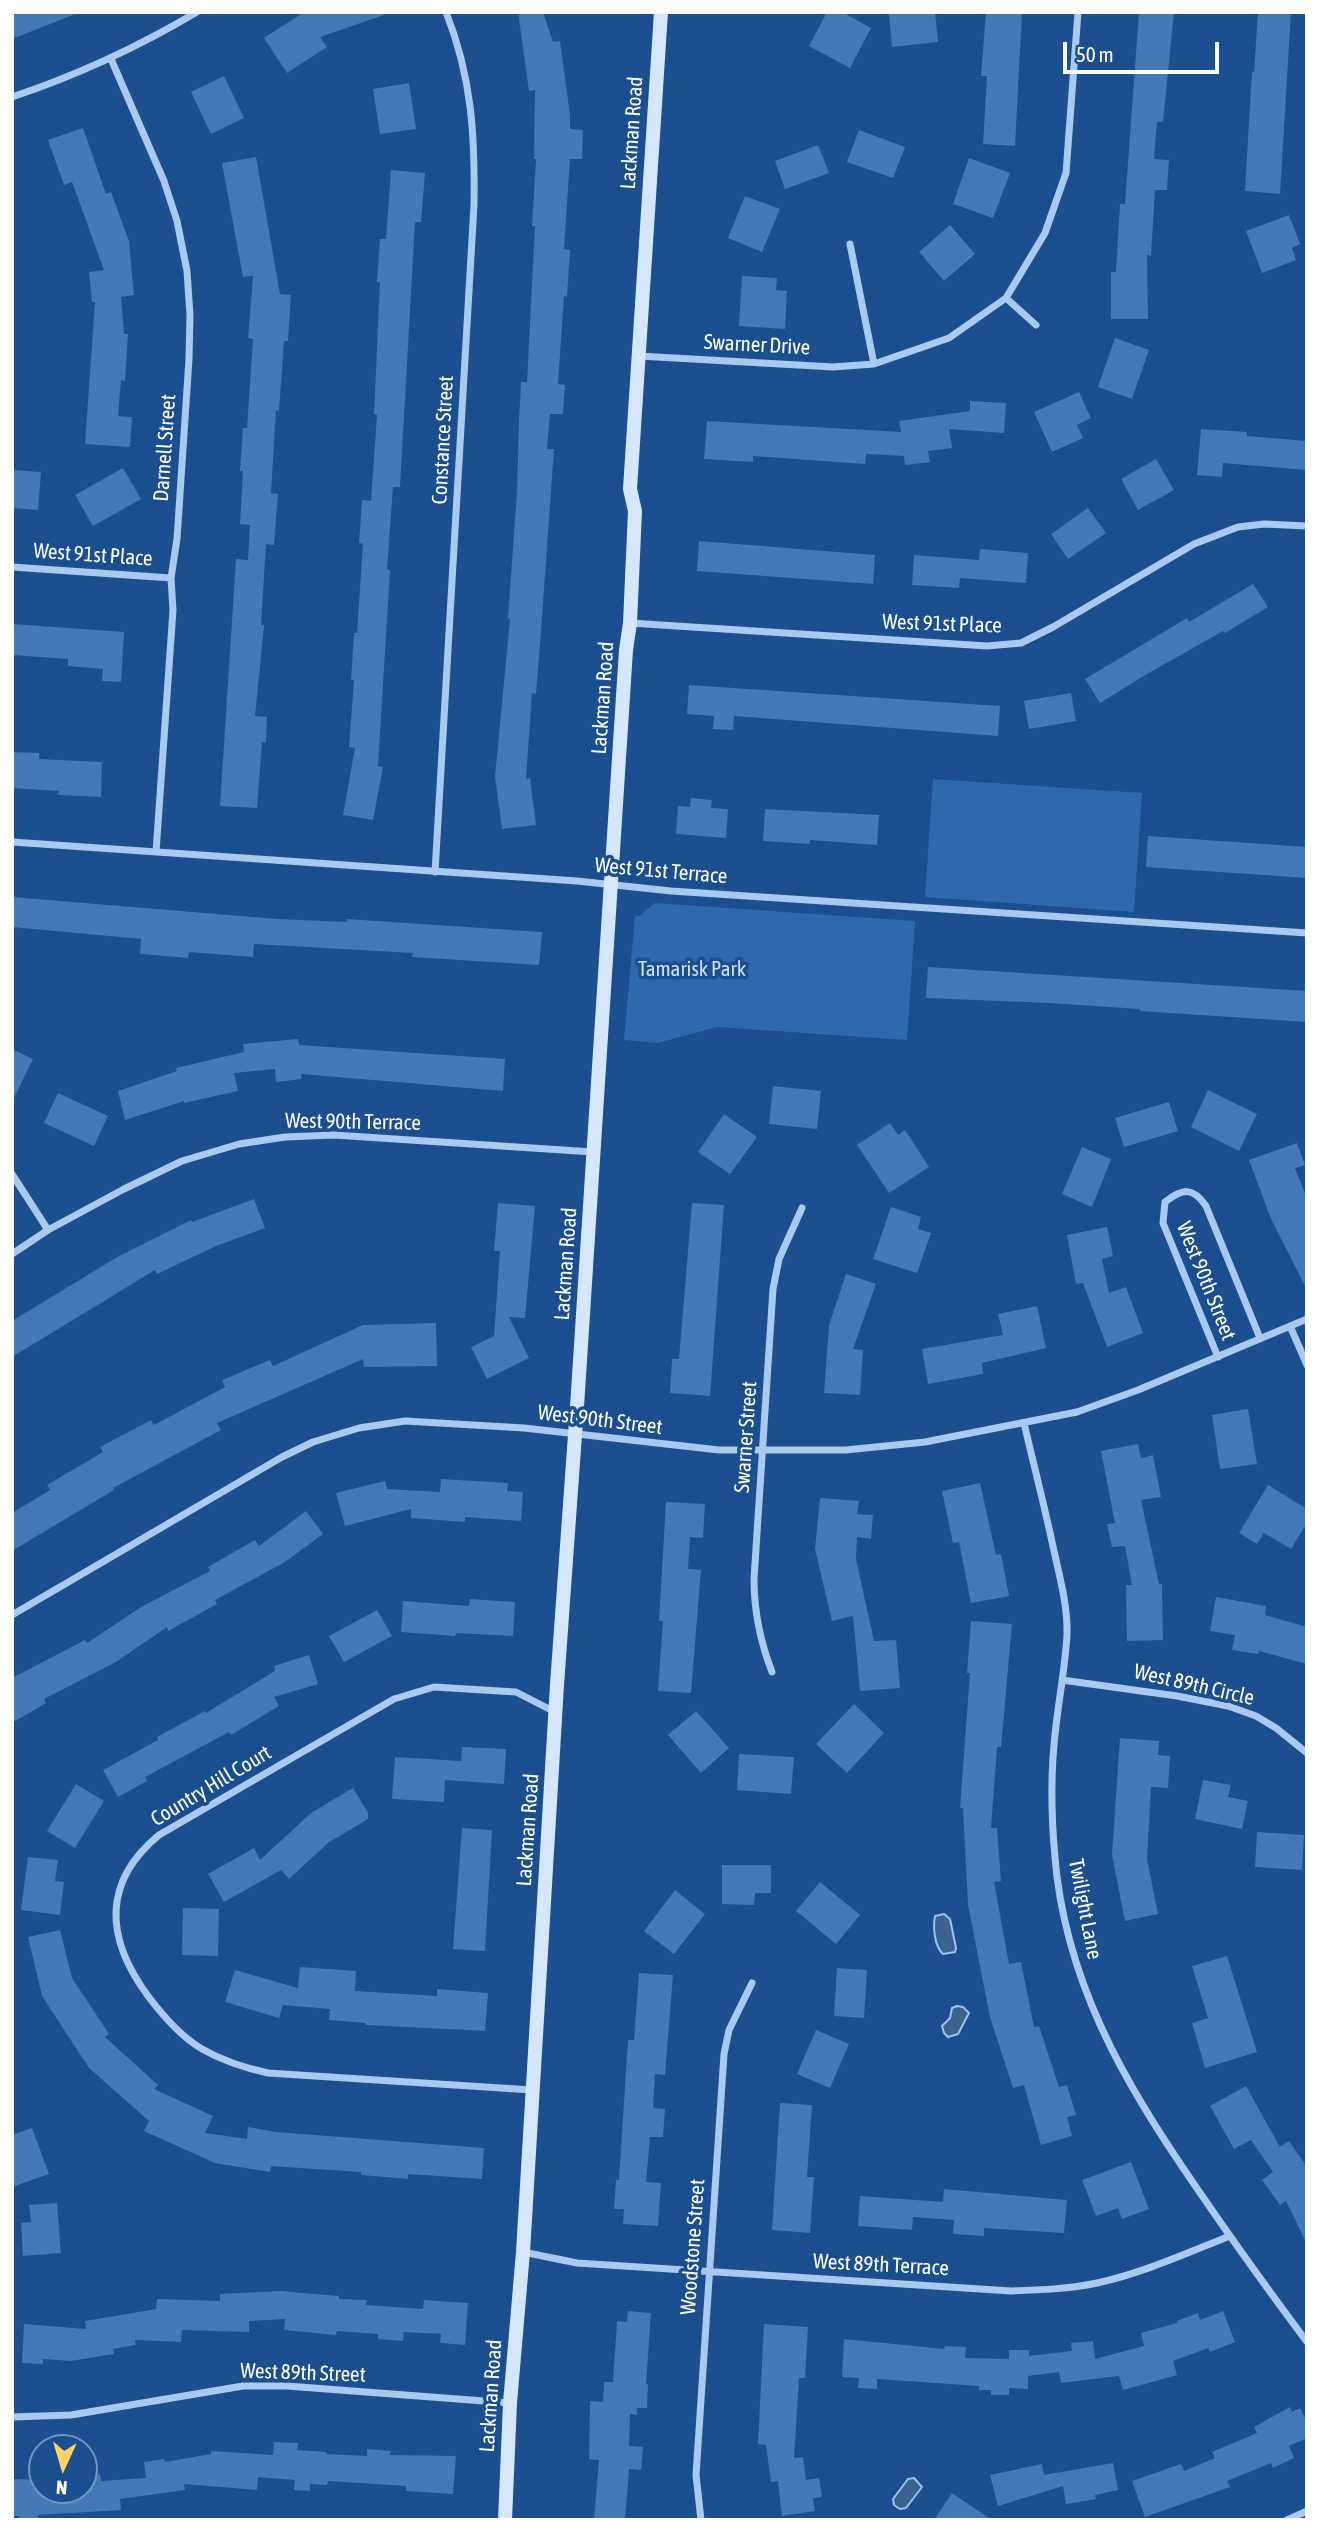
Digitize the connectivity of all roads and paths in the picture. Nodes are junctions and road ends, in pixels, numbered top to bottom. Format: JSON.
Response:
{"nodes":[{"id":1,"x":197,"y":12,"type":"edge"},
{"id":2,"x":446,"y":12,"type":"edge"},
{"id":3,"x":661,"y":12,"type":"edge"},
{"id":4,"x":1078,"y":12,"type":"edge"},
{"id":5,"x":111,"y":59,"type":"junction"},
{"id":6,"x":12,"y":97,"type":"edge"},
{"id":7,"x":850,"y":244,"type":"dead end"},
{"id":8,"x":1006,"y":298,"type":"junction"},
{"id":9,"x":1036,"y":325,"type":"dead end"},
{"id":10,"x":639,"y":356,"type":"junction"},
{"id":11,"x":874,"y":364,"type":"junction"},
{"id":12,"x":1307,"y":526,"type":"edge"},
{"id":13,"x":12,"y":567,"type":"edge"},
{"id":14,"x":171,"y":578,"type":"junction"},
{"id":15,"x":630,"y":623,"type":"junction"},
{"id":16,"x":12,"y":842,"type":"edge"},
{"id":17,"x":156,"y":852,"type":"junction"},
{"id":18,"x":435,"y":872,"type":"junction"},
{"id":19,"x":611,"y":885,"type":"junction"},
{"id":20,"x":1307,"y":933,"type":"edge"},
{"id":21,"x":593,"y":1152,"type":"junction"},
{"id":22,"x":12,"y":1174,"type":"edge"},
{"id":23,"x":802,"y":1208,"type":"dead end"},
{"id":24,"x":48,"y":1230,"type":"junction"},
{"id":25,"x":12,"y":1254,"type":"edge"},
{"id":26,"x":1307,"y":1319,"type":"edge"},
{"id":27,"x":1290,"y":1326,"type":"junction"},
{"id":28,"x":1260,"y":1339,"type":"junction"},
{"id":29,"x":1218,"y":1357,"type":"junction"},
{"id":30,"x":1307,"y":1365,"type":"edge"},
{"id":31,"x":1024,"y":1423,"type":"junction"},
{"id":32,"x":575,"y":1433,"type":"junction"},
{"id":33,"x":762,"y":1452,"type":"junction"},
{"id":34,"x":12,"y":1615,"type":"edge"},
{"id":35,"x":772,"y":1672,"type":"dead end"},
{"id":36,"x":1062,"y":1679,"type":"junction"},
{"id":37,"x":555,"y":1713,"type":"junction"},
{"id":38,"x":1307,"y":1753,"type":"edge"},
{"id":39,"x":752,"y":1983,"type":"dead end"},
{"id":40,"x":532,"y":2090,"type":"junction"},
{"id":41,"x":1230,"y":2236,"type":"junction"},
{"id":42,"x":523,"y":2252,"type":"junction"},
{"id":43,"x":709,"y":2273,"type":"junction"},
{"id":44,"x":1307,"y":2342,"type":"edge"},
{"id":45,"x":510,"y":2403,"type":"junction"},
{"id":46,"x":12,"y":2417,"type":"edge"},
{"id":47,"x":1307,"y":2511,"type":"edge"},
{"id":48,"x":505,"y":2520,"type":"edge"},
{"id":49,"x":701,"y":2520,"type":"edge"},
{"id":50,"x":1287,"y":2520,"type":"edge"}],
"edges":[{"from":1,"to":5,"type":"street"},
{"from":2,"to":18,"type":"street","name":"Constance Street"},
{"from":3,"to":10,"type":"main road","name":"Lackman Road"},
{"from":4,"to":8,"type":"street","name":"Swarner Drive"},
{"from":5,"to":6,"type":"street"},
{"from":5,"to":14,"type":"street","name":"Darnell Street"},
{"from":7,"to":11,"type":"street"},
{"from":8,"to":9,"type":"street"},
{"from":8,"to":11,"type":"street","name":"Swarner Drive"},
{"from":10,"to":11,"type":"street","name":"Swarner Drive"},
{"from":10,"to":15,"type":"main road","name":"Lackman Road"},
{"from":12,"to":15,"type":"street","name":"West 91st Place"},
{"from":13,"to":14,"type":"street","name":"West 91st Place"},
{"from":14,"to":17,"type":"street","name":"Darnell Street"},
{"from":15,"to":19,"type":"main road","name":"Lackman Road"},
{"from":16,"to":17,"type":"street","name":"West 91st Terrace"},
{"from":17,"to":18,"type":"street","name":"West 91st Terrace"},
{"from":18,"to":19,"type":"street","name":"West 91st Terrace"},
{"from":19,"to":20,"type":"street","name":"West 91st Terrace"},
{"from":19,"to":21,"type":"main road","name":"Lackman Road"},
{"from":21,"to":24,"type":"street","name":"West 90th Terrace"},
{"from":21,"to":32,"type":"main road","name":"Lackman Road"},
{"from":22,"to":24,"type":"street"},
{"from":23,"to":33,"type":"street","name":"Swarner Street"},
{"from":24,"to":25,"type":"street","name":"West 90th Terrace"},
{"from":26,"to":27,"type":"street","name":"West 90th Street"},
{"from":27,"to":28,"type":"street","name":"West 90th Street"},
{"from":27,"to":30,"type":"street"},
{"from":28,"to":29,"type":"street","name":"West 90th Street"},
{"from":28,"to":29,"type":"street","name":"West 90th Street"},
{"from":29,"to":31,"type":"street","name":"West 90th Street"},
{"from":31,"to":33,"type":"street","name":"West 90th Street"},
{"from":31,"to":36,"type":"street","name":"Twilight Lane"},
{"from":32,"to":33,"type":"street","name":"West 90th Street"},
{"from":32,"to":34,"type":"street","name":"West 90th Street"},
{"from":32,"to":37,"type":"main road","name":"Lackman Road"},
{"from":33,"to":35,"type":"street","name":"Swarner Street"},
{"from":36,"to":38,"type":"street","name":"West 89th Circle"},
{"from":36,"to":41,"type":"street","name":"Twilight Lane"},
{"from":37,"to":40,"type":"main road","name":"Lackman Road"},
{"from":37,"to":40,"type":"street","name":"Country Hill Court"},
{"from":39,"to":43,"type":"street","name":"Woodstone Street"},
{"from":40,"to":42,"type":"main road","name":"Lackman Road"},
{"from":41,"to":43,"type":"street","name":"West 89th Terrace"},
{"from":41,"to":44,"type":"street","name":"Twilight Lane"},
{"from":42,"to":43,"type":"street","name":"West 89th Terrace"},
{"from":42,"to":45,"type":"main road","name":"Lackman Road"},
{"from":43,"to":49,"type":"street","name":"Woodstone Street"},
{"from":45,"to":46,"type":"street","name":"West 89th Street"},
{"from":45,"to":48,"type":"main road","name":"Lackman Road"},
{"from":47,"to":50,"type":"street"}]}
